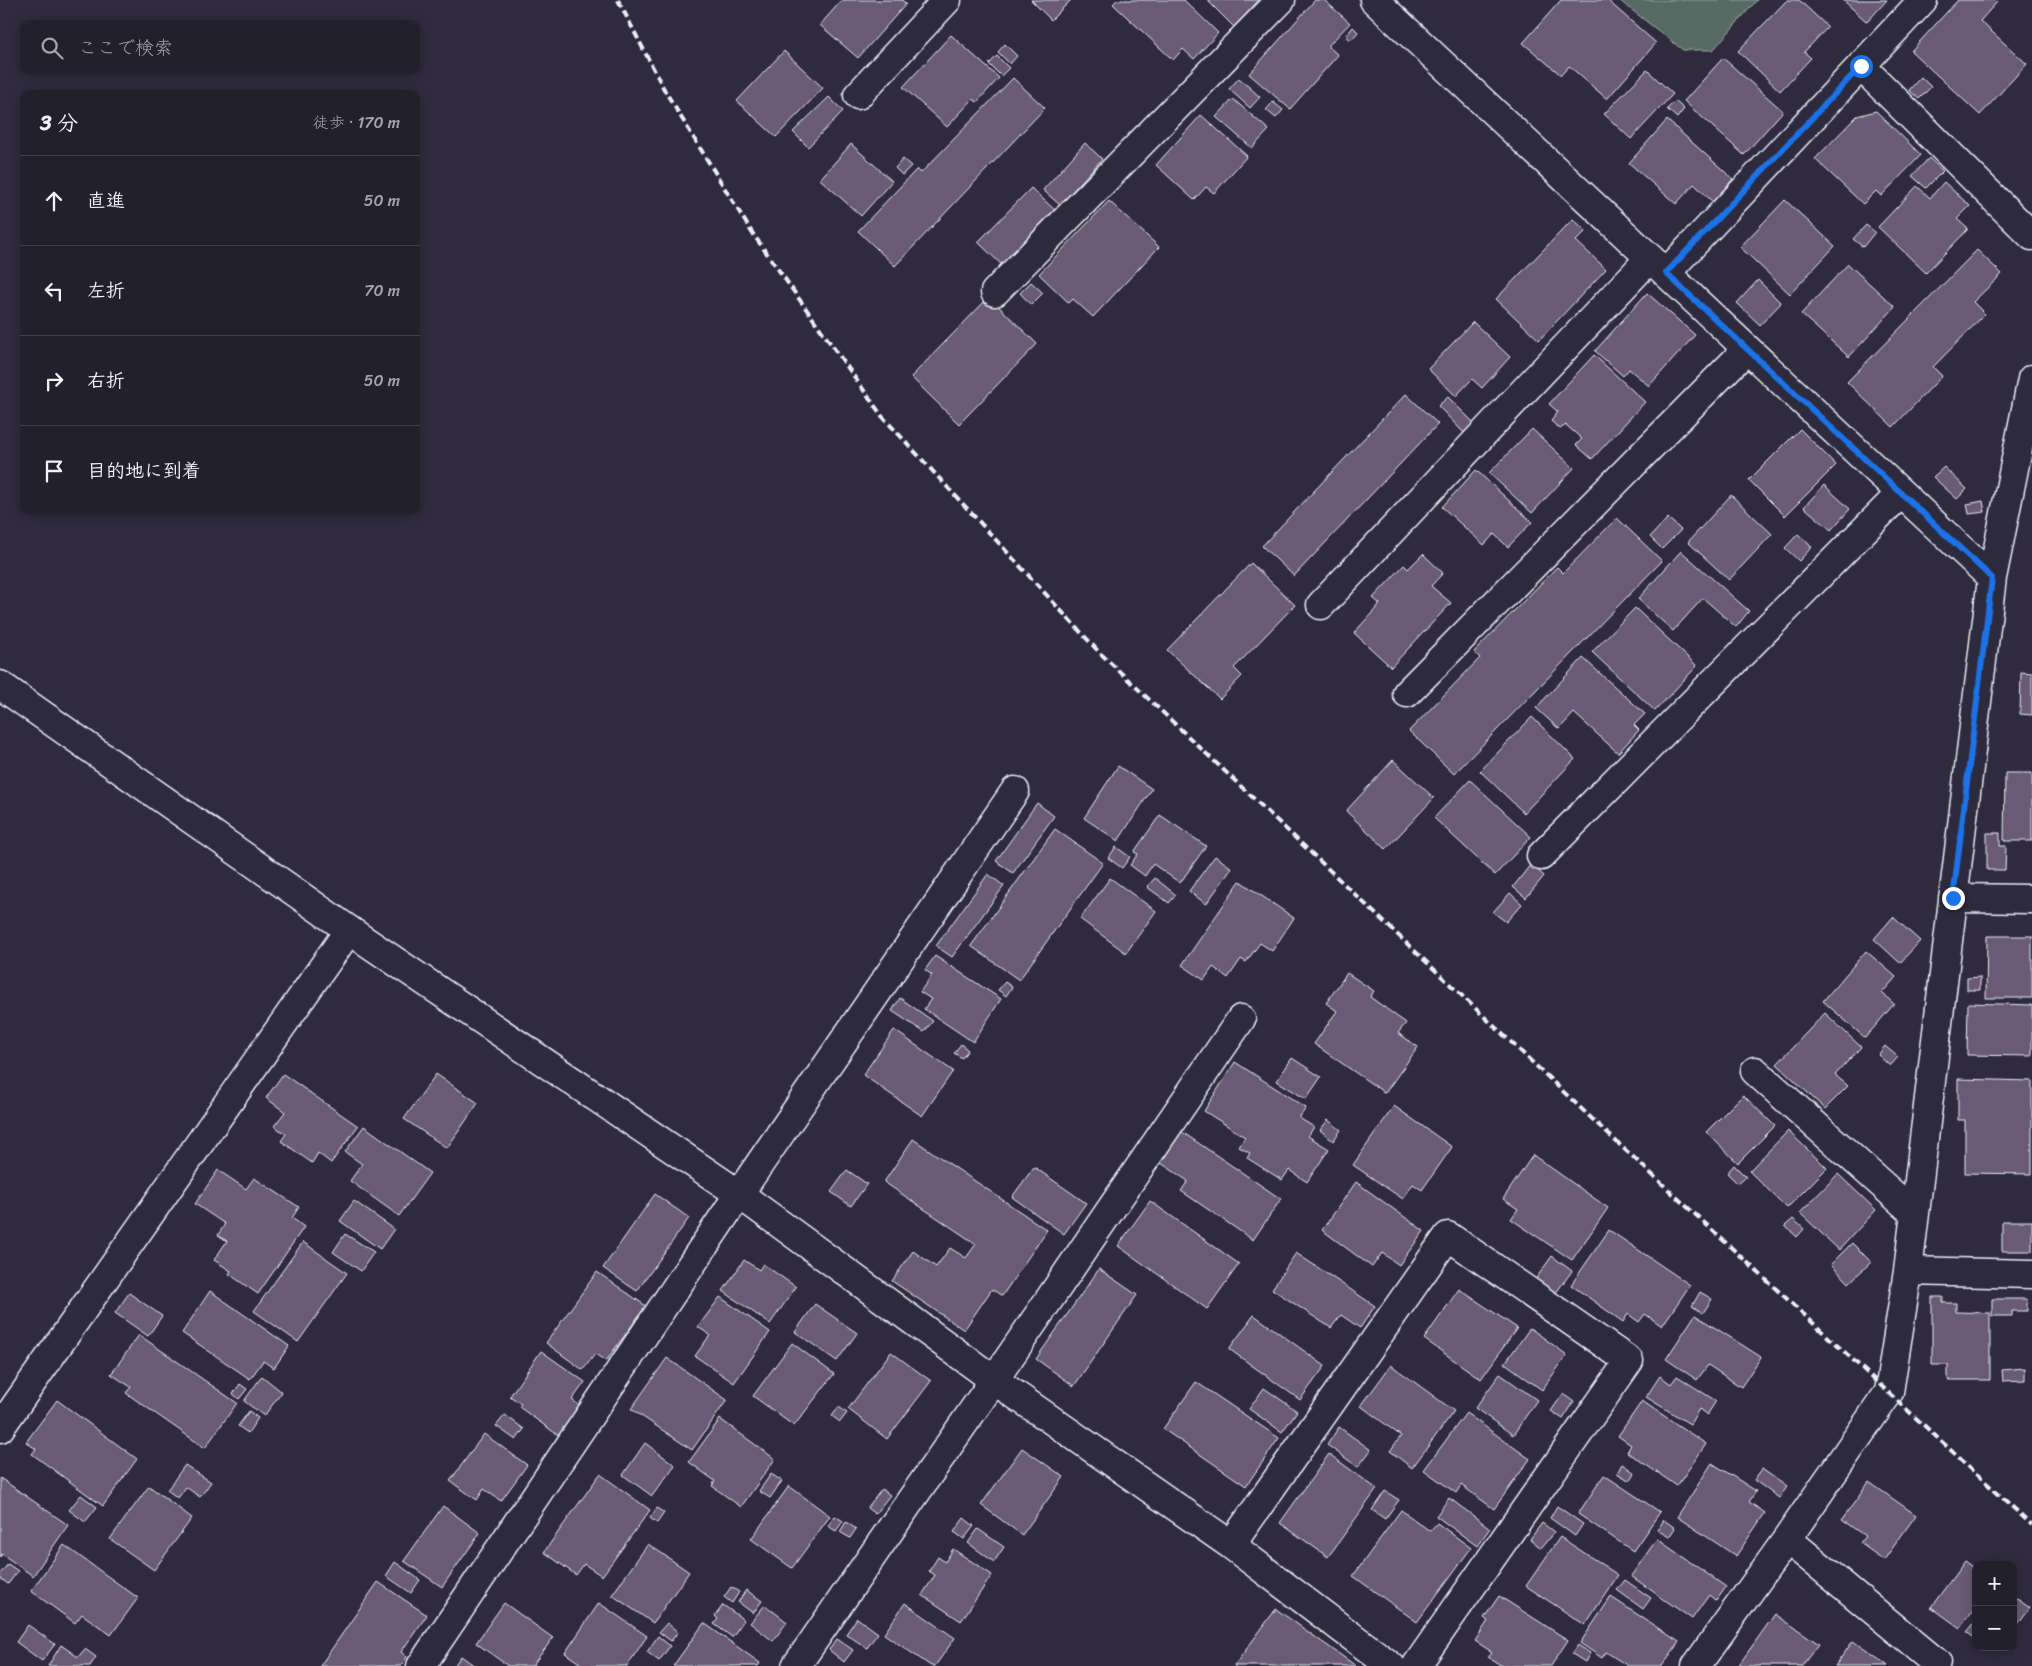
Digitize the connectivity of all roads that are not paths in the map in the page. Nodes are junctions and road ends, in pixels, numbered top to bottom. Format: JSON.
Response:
{"nodes":[{"id":1,"x":947,"y":0,"type":"edge"},
{"id":2,"x":1281,"y":0,"type":"edge"},
{"id":3,"x":1374,"y":0,"type":"edge"},
{"id":4,"x":1923,"y":0,"type":"edge"},
{"id":5,"x":1861,"y":66,"type":"junction"},
{"id":6,"x":858,"y":95,"type":"dead end"},
{"id":7,"x":2032,"y":236,"type":"edge"},
{"id":8,"x":1658,"y":266,"type":"junction"},
{"id":9,"x":995,"y":292,"type":"dead end"},
{"id":10,"x":1747,"y":348,"type":"junction"},
{"id":11,"x":2032,"y":379,"type":"edge"},
{"id":12,"x":1902,"y":493,"type":"junction"},
{"id":13,"x":1992,"y":578,"type":"junction"},
{"id":14,"x":1321,"y":605,"type":"dead end"},
{"id":15,"x":0,"y":685,"type":"edge"},
{"id":16,"x":1407,"y":693,"type":"dead end"},
{"id":17,"x":1015,"y":791,"type":"dead end"},
{"id":18,"x":1541,"y":856,"type":"dead end"},
{"id":19,"x":1953,"y":898,"type":"junction"},
{"id":20,"x":2032,"y":899,"type":"edge"},
{"id":21,"x":349,"y":930,"type":"junction"},
{"id":22,"x":1241,"y":1019,"type":"dead end"},
{"id":23,"x":1756,"y":1071,"type":"dead end"},
{"id":24,"x":739,"y":1194,"type":"junction"},
{"id":25,"x":1914,"y":1213,"type":"junction"},
{"id":26,"x":1908,"y":1271,"type":"junction"},
{"id":27,"x":2032,"y":1274,"type":"edge"},
{"id":28,"x":994,"y":1380,"type":"junction"},
{"id":29,"x":0,"y":1428,"type":"edge"},
{"id":30,"x":1788,"y":1539,"type":"junction"},
{"id":31,"x":1231,"y":1545,"type":"junction"},
{"id":32,"x":422,"y":1666,"type":"edge"},
{"id":33,"x":796,"y":1666,"type":"edge"},
{"id":34,"x":1391,"y":1666,"type":"edge"},
{"id":35,"x":1416,"y":1666,"type":"edge"},
{"id":36,"x":1696,"y":1666,"type":"edge"},
{"id":37,"x":1934,"y":1666,"type":"edge"}],
"edges":[{"from":1,"to":6,"type":"street"},
{"from":2,"to":9,"type":"street"},
{"from":3,"to":8,"type":"street"},
{"from":4,"to":5,"type":"street"},
{"from":5,"to":7,"type":"street"},
{"from":5,"to":8,"type":"street"},
{"from":8,"to":10,"type":"street"},
{"from":8,"to":14,"type":"street"},
{"from":10,"to":12,"type":"street"},
{"from":10,"to":16,"type":"street"},
{"from":11,"to":13,"type":"street"},
{"from":12,"to":13,"type":"street"},
{"from":12,"to":18,"type":"street"},
{"from":13,"to":19,"type":"street"},
{"from":15,"to":21,"type":"street"},
{"from":17,"to":24,"type":"street"},
{"from":19,"to":20,"type":"street"},
{"from":19,"to":25,"type":"street"},
{"from":21,"to":24,"type":"street"},
{"from":21,"to":29,"type":"street"},
{"from":22,"to":28,"type":"street"},
{"from":23,"to":25,"type":"street"},
{"from":24,"to":28,"type":"street"},
{"from":24,"to":32,"type":"street"},
{"from":25,"to":26,"type":"street"},
{"from":26,"to":27,"type":"street"},
{"from":26,"to":30,"type":"street"},
{"from":28,"to":31,"type":"street"},
{"from":28,"to":33,"type":"street"},
{"from":30,"to":36,"type":"street"},
{"from":30,"to":37,"type":"street"},
{"from":31,"to":34,"type":"street"},
{"from":31,"to":35,"type":"street"}]}
